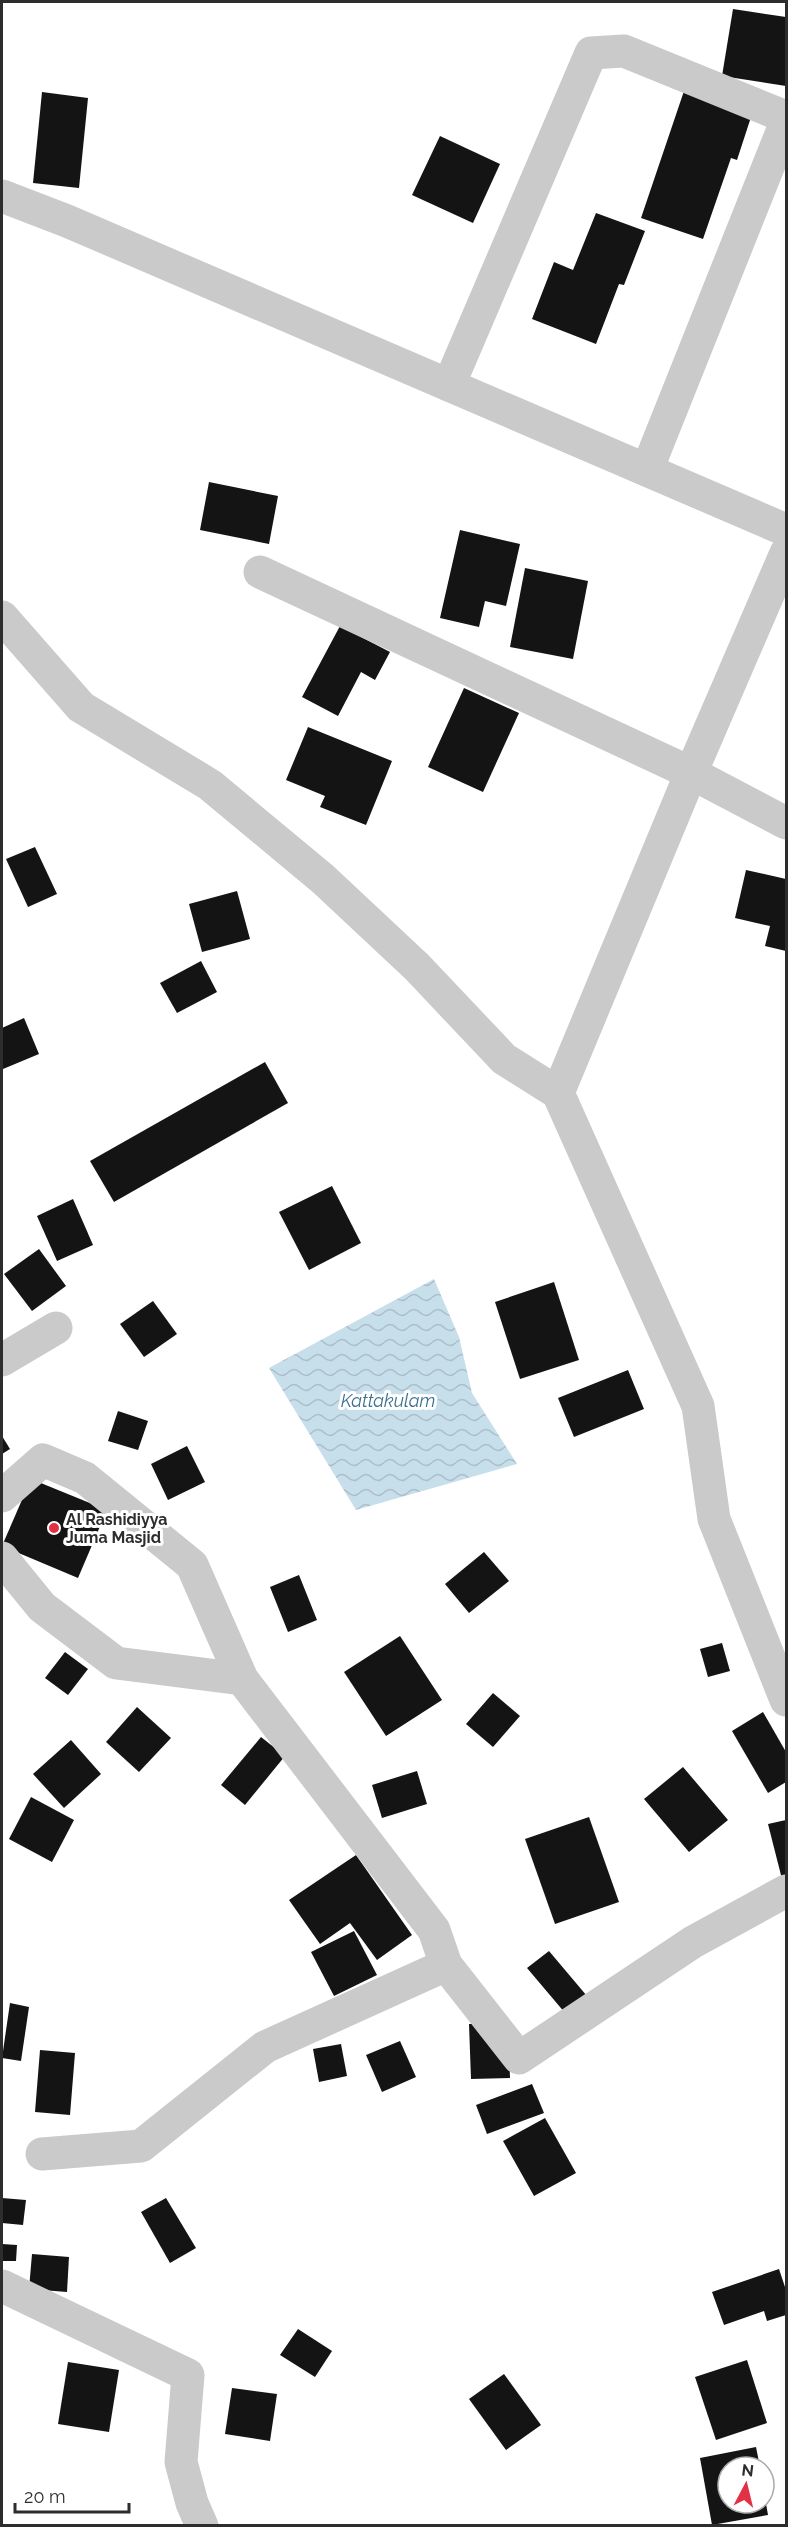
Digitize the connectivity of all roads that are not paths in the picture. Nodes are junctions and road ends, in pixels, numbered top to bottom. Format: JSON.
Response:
{"nodes":[{"id":1,"x":786,"y":117,"type":"edge"},
{"id":2,"x":786,"y":122,"type":"edge"},
{"id":3,"x":2,"y":196,"type":"edge"},
{"id":4,"x":449,"y":385,"type":"junction"},
{"id":5,"x":647,"y":470,"type":"junction"},
{"id":6,"x":786,"y":530,"type":"edge"},
{"id":7,"x":786,"y":553,"type":"edge"},
{"id":8,"x":260,"y":572,"type":"dead end"},
{"id":9,"x":2,"y":617,"type":"edge"},
{"id":10,"x":691,"y":772,"type":"junction"},
{"id":11,"x":786,"y":823,"type":"edge"},
{"id":12,"x":558,"y":1093,"type":"junction"},
{"id":13,"x":56,"y":1328,"type":"dead end"},
{"id":14,"x":2,"y":1360,"type":"edge"},
{"id":15,"x":2,"y":1496,"type":"edge"},
{"id":16,"x":2,"y":1558,"type":"edge"},
{"id":17,"x":242,"y":1679,"type":"junction"},
{"id":18,"x":786,"y":1700,"type":"edge"},
{"id":19,"x":786,"y":1891,"type":"edge"},
{"id":20,"x":446,"y":1965,"type":"junction"},
{"id":21,"x":42,"y":2154,"type":"dead end"},
{"id":22,"x":2,"y":2286,"type":"edge"},
{"id":23,"x":202,"y":2526,"type":"edge"}],
"edges":[{"from":1,"to":4,"type":"street"},
{"from":2,"to":5,"type":"street"},
{"from":3,"to":4,"type":"street"},
{"from":4,"to":5,"type":"street"},
{"from":5,"to":6,"type":"street"},
{"from":7,"to":10,"type":"street"},
{"from":8,"to":10,"type":"street"},
{"from":9,"to":12,"type":"street"},
{"from":10,"to":11,"type":"street"},
{"from":10,"to":12,"type":"street"},
{"from":12,"to":18,"type":"street"},
{"from":13,"to":14,"type":"street"},
{"from":15,"to":17,"type":"street"},
{"from":16,"to":17,"type":"street"},
{"from":17,"to":20,"type":"street"},
{"from":19,"to":20,"type":"street"},
{"from":20,"to":21,"type":"street"},
{"from":22,"to":23,"type":"street"}]}
